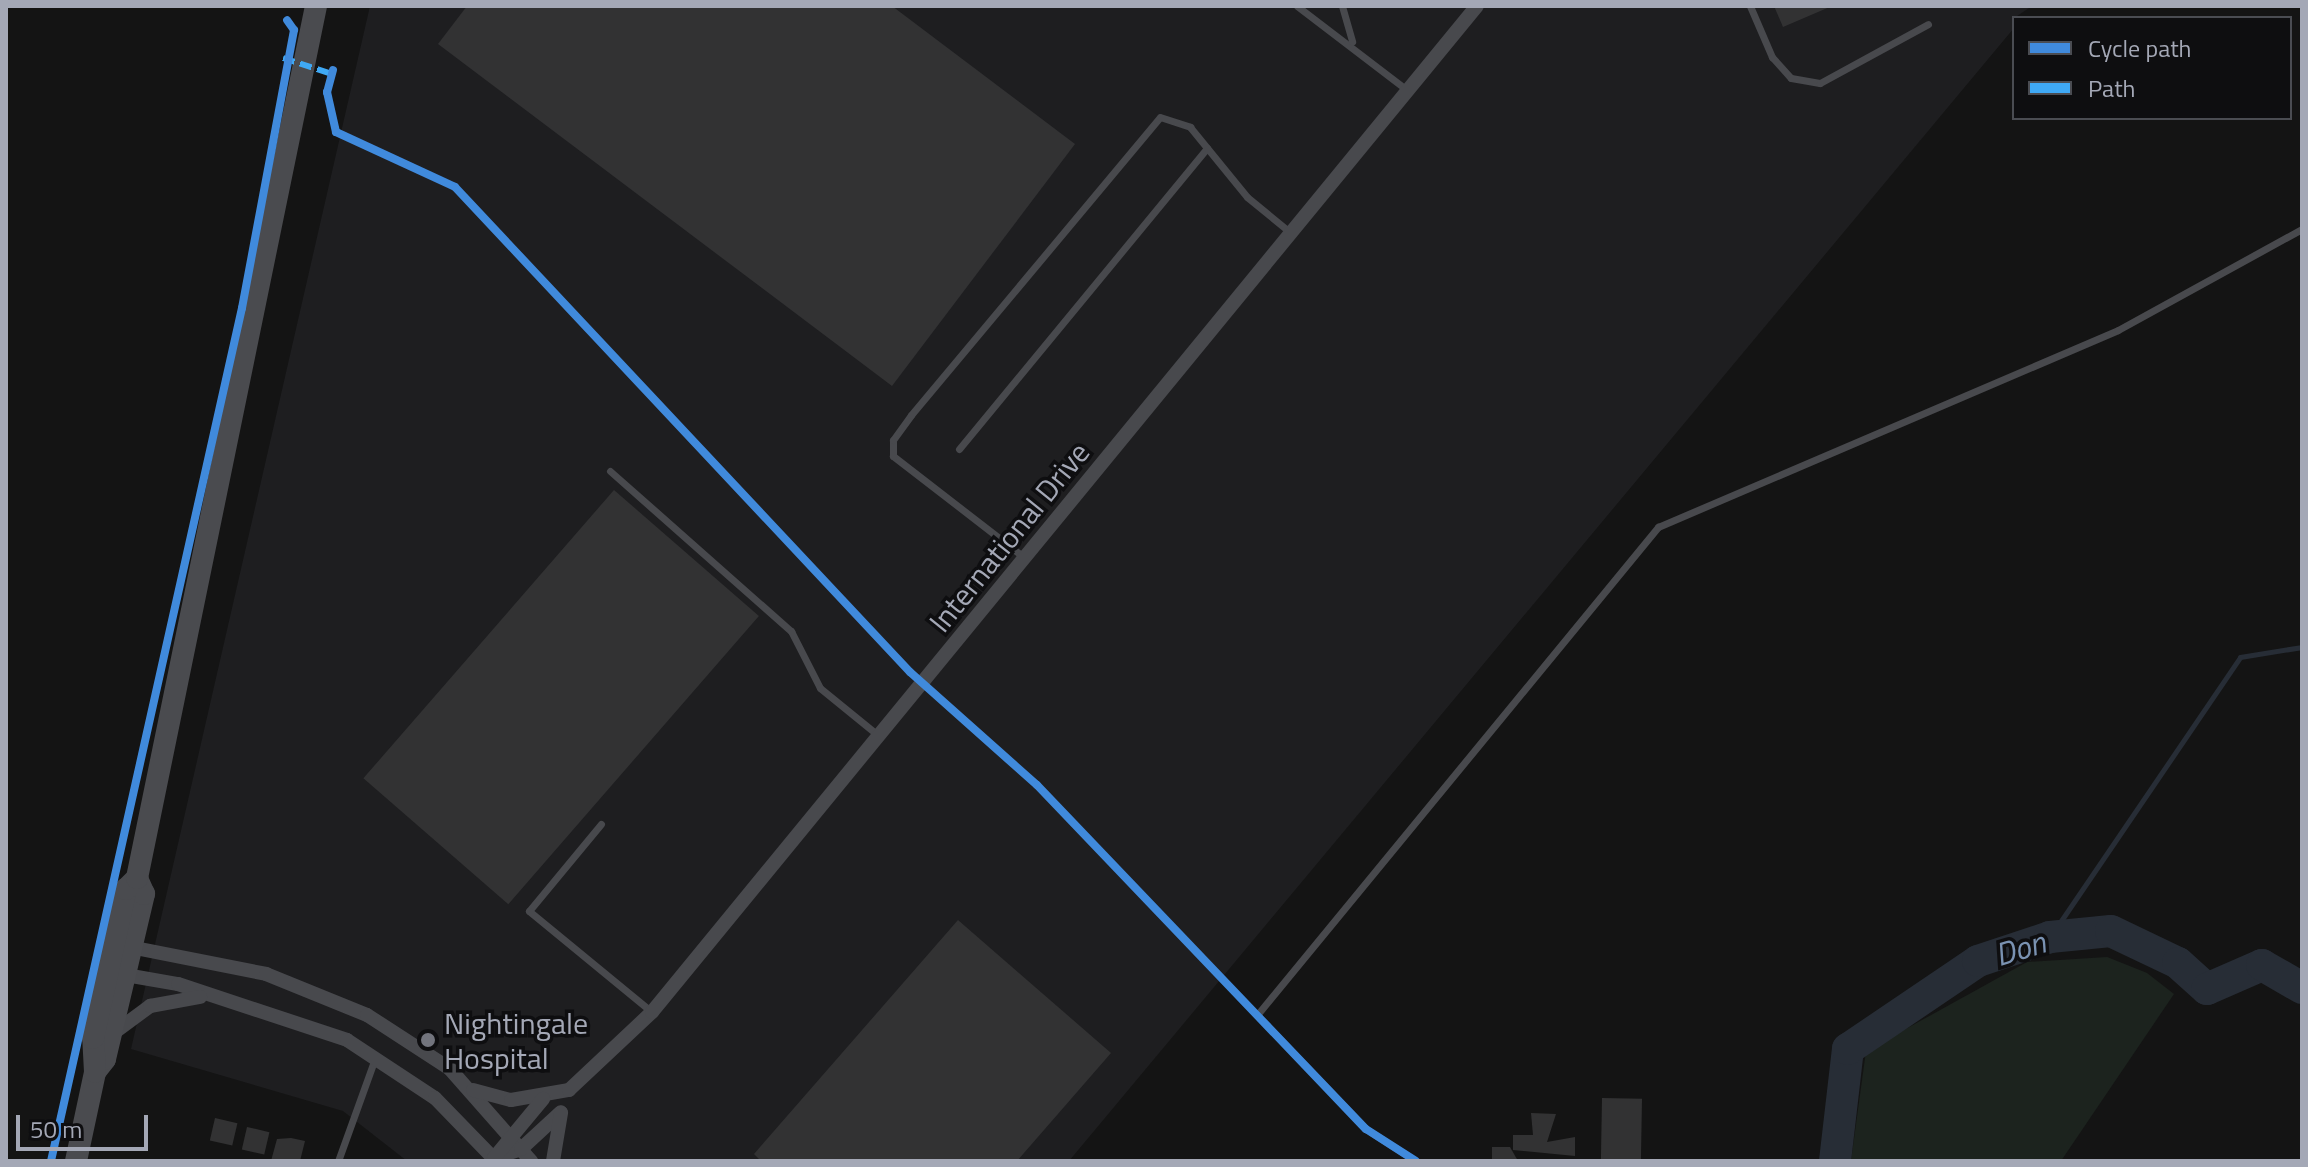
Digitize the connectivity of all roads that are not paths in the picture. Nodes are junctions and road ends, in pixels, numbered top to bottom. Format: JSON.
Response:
{"nodes":[{"id":1,"x":316,"y":6,"type":"edge"},
{"id":2,"x":1297,"y":6,"type":"edge"},
{"id":3,"x":1342,"y":6,"type":"edge"},
{"id":4,"x":1477,"y":6,"type":"edge"},
{"id":5,"x":1750,"y":6,"type":"edge"},
{"id":6,"x":1928,"y":24,"type":"dead end"},
{"id":7,"x":1352,"y":42,"type":"junction"},
{"id":8,"x":1409,"y":92,"type":"junction"},
{"id":9,"x":1207,"y":148,"type":"junction"},
{"id":10,"x":2302,"y":229,"type":"edge"},
{"id":11,"x":1291,"y":233,"type":"junction"},
{"id":12,"x":959,"y":449,"type":"dead end"},
{"id":13,"x":610,"y":471,"type":"dead end"},
{"id":14,"x":1025,"y":558,"type":"junction"},
{"id":15,"x":881,"y":737,"type":"junction"},
{"id":16,"x":601,"y":824,"type":"dead end"},
{"id":17,"x":122,"y":945,"type":"junction"},
{"id":18,"x":116,"y":973,"type":"junction"},
{"id":19,"x":200,"y":997,"type":"junction"},
{"id":20,"x":652,"y":1012,"type":"junction"},
{"id":21,"x":110,"y":1036,"type":"junction"},
{"id":22,"x":376,"y":1057,"type":"junction"},
{"id":23,"x":95,"y":1072,"type":"junction"},
{"id":24,"x":473,"y":1090,"type":"junction"},
{"id":25,"x":569,"y":1090,"type":"junction"},
{"id":26,"x":543,"y":1099,"type":"junction"},
{"id":27,"x":561,"y":1112,"type":"junction"},
{"id":28,"x":508,"y":1133,"type":"junction"},
{"id":29,"x":526,"y":1155,"type":"edge"},
{"id":30,"x":495,"y":1160,"type":"edge"},
{"id":31,"x":76,"y":1161,"type":"edge"},
{"id":32,"x":338,"y":1161,"type":"edge"},
{"id":33,"x":553,"y":1161,"type":"edge"},
{"id":34,"x":1416,"y":1161,"type":"edge"}],
"edges":[{"from":1,"to":17,"type":"main road"},
{"from":2,"to":7,"type":"lane"},
{"from":3,"to":7,"type":"lane"},
{"from":4,"to":8,"type":"street","name":"International Drive"},
{"from":5,"to":6,"type":"lane"},
{"from":7,"to":8,"type":"lane"},
{"from":8,"to":11,"type":"street","name":"International Drive"},
{"from":9,"to":11,"type":"lane"},
{"from":9,"to":12,"type":"lane"},
{"from":9,"to":14,"type":"lane"},
{"from":10,"to":34,"type":"lane"},
{"from":11,"to":14,"type":"street","name":"International Drive"},
{"from":13,"to":15,"type":"lane"},
{"from":14,"to":15,"type":"street","name":"International Drive"},
{"from":15,"to":20,"type":"street","name":"International Drive"},
{"from":16,"to":20,"type":"lane"},
{"from":17,"to":18,"type":"main road"},
{"from":17,"to":24,"type":"street","name":"International Drive"},
{"from":18,"to":19,"type":"street"},
{"from":18,"to":21,"type":"main road"},
{"from":18,"to":23,"type":"main road"},
{"from":19,"to":21,"type":"street"},
{"from":19,"to":22,"type":"street"},
{"from":20,"to":25,"type":"street","name":"International Drive"},
{"from":21,"to":23,"type":"main road"},
{"from":22,"to":30,"type":"street"},
{"from":22,"to":32,"type":"lane"},
{"from":23,"to":31,"type":"main road"},
{"from":24,"to":26,"type":"street","name":"International Drive"},
{"from":24,"to":28,"type":"street","name":"International Drive"},
{"from":25,"to":26,"type":"street","name":"International Drive"},
{"from":25,"to":27,"type":"street","name":"International Drive"},
{"from":26,"to":28,"type":"street","name":"International Drive"},
{"from":27,"to":29,"type":"street","name":"International Drive"},
{"from":27,"to":33,"type":"street","name":"International Drive"},
{"from":28,"to":29,"type":"street","name":"International Drive"},
{"from":28,"to":30,"type":"street","name":"International Drive"},
{"from":29,"to":30,"type":"street","name":"International Drive"}]}
